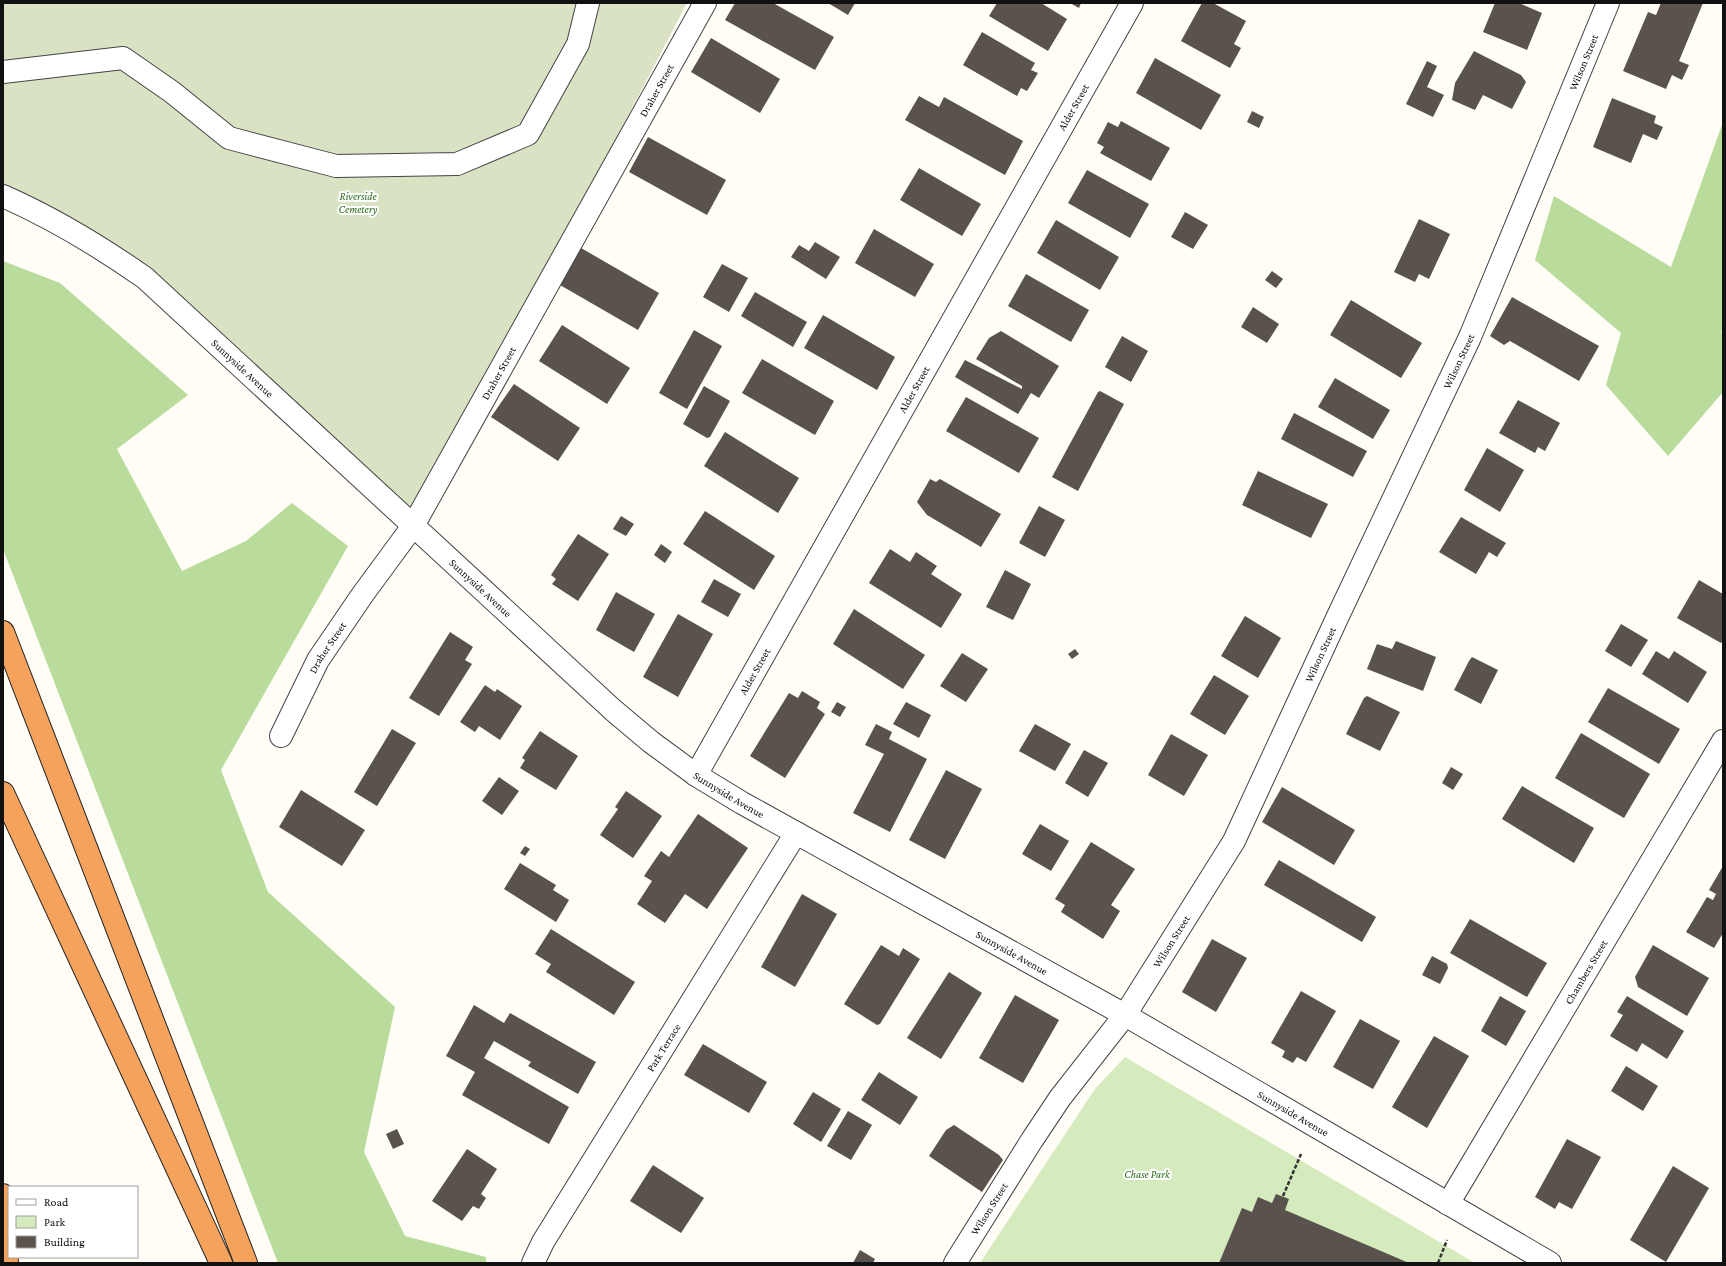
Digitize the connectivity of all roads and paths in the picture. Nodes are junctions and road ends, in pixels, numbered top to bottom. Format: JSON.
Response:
{"nodes":[{"id":1,"x":588,"y":3,"type":"edge"},
{"id":2,"x":705,"y":3,"type":"edge"},
{"id":3,"x":1132,"y":3,"type":"edge"},
{"id":4,"x":1608,"y":3,"type":"edge"},
{"id":5,"x":3,"y":72,"type":"edge"},
{"id":6,"x":3,"y":196,"type":"edge"},
{"id":7,"x":413,"y":526,"type":"junction"},
{"id":8,"x":3,"y":632,"type":"edge"},
{"id":9,"x":281,"y":736,"type":"dead end"},
{"id":10,"x":1723,"y":740,"type":"edge"},
{"id":11,"x":696,"y":775,"type":"junction"},
{"id":12,"x":3,"y":792,"type":"edge"},
{"id":13,"x":796,"y":833,"type":"junction"},
{"id":14,"x":1125,"y":1015,"type":"junction"},
{"id":15,"x":1301,"y":1154,"type":"dead end"},
{"id":16,"x":3,"y":1195,"type":"edge"},
{"id":17,"x":1283,"y":1196,"type":"dead end"},
{"id":18,"x":1448,"y":1204,"type":"junction"},
{"id":19,"x":1447,"y":1240,"type":"dead end"},
{"id":20,"x":3,"y":1241,"type":"edge"},
{"id":21,"x":8,"y":1251,"type":"edge"},
{"id":22,"x":8,"y":1263,"type":"edge"},
{"id":23,"x":221,"y":1263,"type":"edge"},
{"id":24,"x":246,"y":1263,"type":"edge"},
{"id":25,"x":533,"y":1263,"type":"edge"},
{"id":26,"x":955,"y":1263,"type":"edge"},
{"id":27,"x":1438,"y":1263,"type":"edge"},
{"id":28,"x":1550,"y":1263,"type":"edge"}],
"edges":[{"from":1,"to":5,"type":"street"},
{"from":2,"to":7,"type":"street","name":"Draher Street"},
{"from":3,"to":11,"type":"street","name":"Alder Street"},
{"from":4,"to":14,"type":"street","name":"Wilson Street"},
{"from":6,"to":7,"type":"street","name":"Sunnyside Avenue"},
{"from":7,"to":9,"type":"street","name":"Draher Street"},
{"from":7,"to":11,"type":"street","name":"Sunnyside Avenue"},
{"from":8,"to":24,"type":"highway"},
{"from":10,"to":18,"type":"street","name":"Chambers Street"},
{"from":11,"to":13,"type":"street","name":"Sunnyside Avenue"},
{"from":12,"to":23,"type":"highway"},
{"from":13,"to":14,"type":"street","name":"Sunnyside Avenue"},
{"from":13,"to":25,"type":"street","name":"Park Terrace"},
{"from":14,"to":18,"type":"street","name":"Sunnyside Avenue"},
{"from":14,"to":26,"type":"street","name":"Wilson Street"},
{"from":15,"to":17,"type":"path"},
{"from":16,"to":22,"type":"highway"},
{"from":18,"to":28,"type":"street","name":"Sunnyside Avenue"},
{"from":19,"to":27,"type":"path"},
{"from":20,"to":21,"type":"highway","bridge":true}]}
